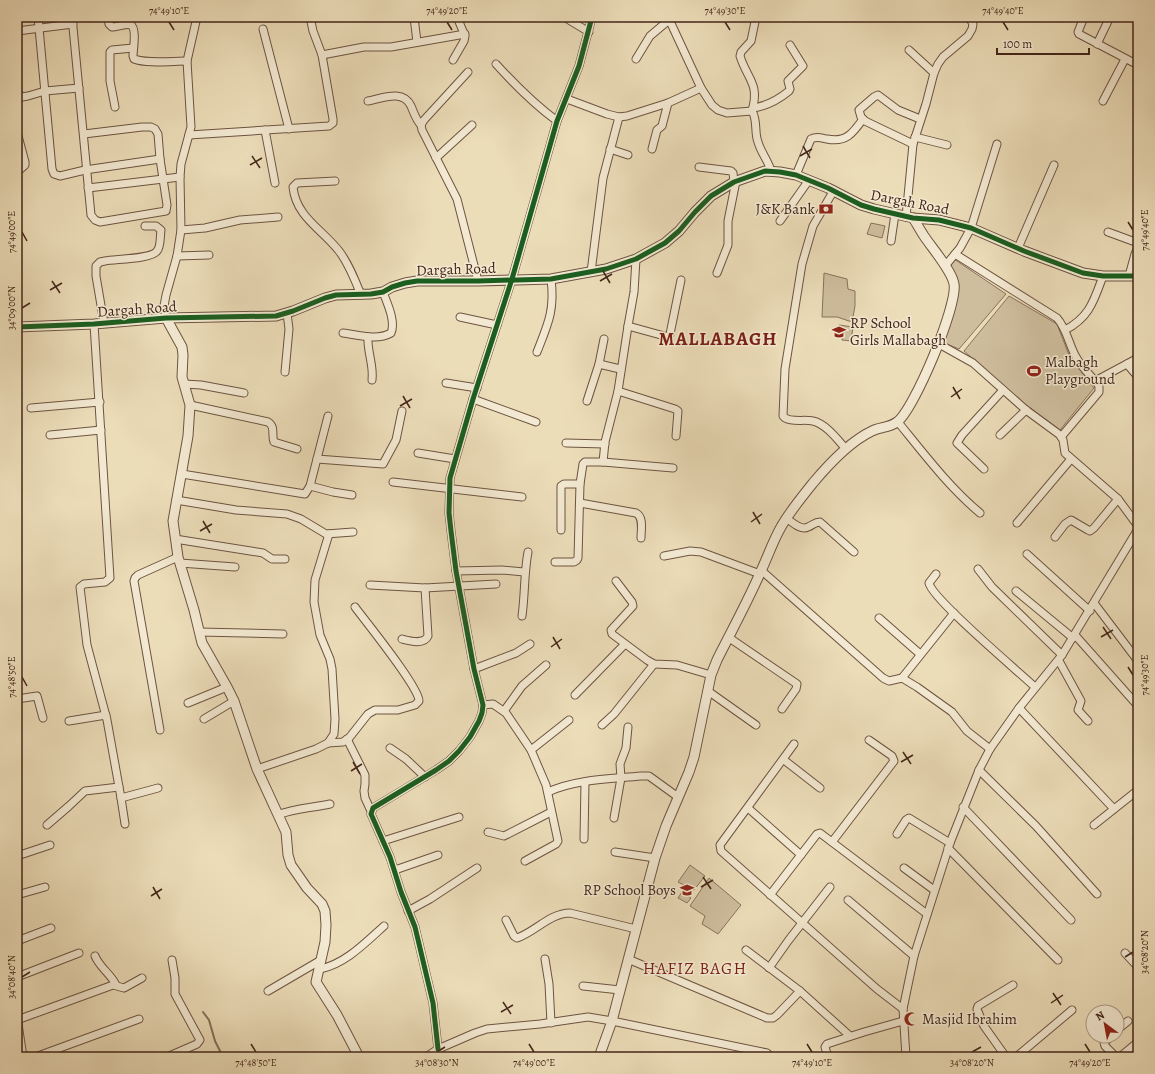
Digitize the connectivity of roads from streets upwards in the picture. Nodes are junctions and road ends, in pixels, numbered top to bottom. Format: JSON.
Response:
{"nodes":[{"id":1,"x":38,"y":17,"type":"edge"},
{"id":2,"x":108,"y":17,"type":"edge"},
{"id":3,"x":197,"y":17,"type":"edge"},
{"id":4,"x":310,"y":17,"type":"edge"},
{"id":5,"x":414,"y":17,"type":"edge"},
{"id":6,"x":457,"y":17,"type":"edge"},
{"id":7,"x":564,"y":17,"type":"edge"},
{"id":8,"x":592,"y":17,"type":"edge"},
{"id":9,"x":969,"y":17,"type":"edge"},
{"id":10,"x":1084,"y":17,"type":"edge"},
{"id":11,"x":1110,"y":17,"type":"edge"},
{"id":12,"x":669,"y":18,"type":"edge"},
{"id":13,"x":754,"y":18,"type":"edge"},
{"id":14,"x":73,"y":21,"type":"edge"},
{"id":15,"x":39,"y":28,"type":"junction"},
{"id":16,"x":263,"y":29,"type":"dead end"},
{"id":17,"x":17,"y":31,"type":"edge"},
{"id":18,"x":588,"y":32,"type":"junction"},
{"id":19,"x":465,"y":34,"type":"junction"},
{"id":20,"x":417,"y":42,"type":"junction"},
{"id":21,"x":1096,"y":44,"type":"junction"},
{"id":22,"x":790,"y":45,"type":"dead end"},
{"id":23,"x":133,"y":48,"type":"junction"},
{"id":24,"x":909,"y":50,"type":"dead end"},
{"id":25,"x":322,"y":55,"type":"junction"},
{"id":26,"x":636,"y":59,"type":"dead end"},
{"id":27,"x":1125,"y":59,"type":"junction"},
{"id":28,"x":453,"y":60,"type":"dead end"},
{"id":29,"x":187,"y":61,"type":"junction"},
{"id":30,"x":496,"y":64,"type":"dead end"},
{"id":31,"x":1138,"y":65,"type":"edge"},
{"id":32,"x":468,"y":72,"type":"dead end"},
{"id":33,"x":934,"y":73,"type":"junction"},
{"id":34,"x":79,"y":88,"type":"junction"},
{"id":35,"x":701,"y":88,"type":"junction"},
{"id":36,"x":45,"y":91,"type":"junction"},
{"id":37,"x":17,"y":92,"type":"edge"},
{"id":38,"x":567,"y":99,"type":"junction"},
{"id":39,"x":368,"y":101,"type":"dead end"},
{"id":40,"x":1103,"y":101,"type":"dead end"},
{"id":41,"x":668,"y":103,"type":"junction"},
{"id":42,"x":115,"y":107,"type":"dead end"},
{"id":43,"x":753,"y":110,"type":"junction"},
{"id":44,"x":619,"y":116,"type":"junction"},
{"id":45,"x":863,"y":119,"type":"junction"},
{"id":46,"x":920,"y":119,"type":"junction"},
{"id":47,"x":557,"y":121,"type":"junction"},
{"id":48,"x":421,"y":125,"type":"junction"},
{"id":49,"x":472,"y":125,"type":"dead end"},
{"id":50,"x":289,"y":129,"type":"junction"},
{"id":51,"x":264,"y":130,"type":"junction"},
{"id":52,"x":84,"y":134,"type":"junction"},
{"id":53,"x":190,"y":135,"type":"junction"},
{"id":54,"x":18,"y":136,"type":"dead end"},
{"id":55,"x":914,"y":140,"type":"junction"},
{"id":56,"x":997,"y":144,"type":"dead end"},
{"id":57,"x":947,"y":145,"type":"dead end"},
{"id":58,"x":610,"y":149,"type":"junction"},
{"id":59,"x":652,"y":149,"type":"dead end"},
{"id":60,"x":628,"y":155,"type":"dead end"},
{"id":61,"x":436,"y":158,"type":"junction"},
{"id":62,"x":160,"y":159,"type":"junction"},
{"id":63,"x":1054,"y":165,"type":"dead end"},
{"id":64,"x":699,"y":166,"type":"dead end"},
{"id":65,"x":85,"y":170,"type":"junction"},
{"id":66,"x":771,"y":171,"type":"junction"},
{"id":67,"x":17,"y":172,"type":"edge"},
{"id":68,"x":796,"y":175,"type":"junction"},
{"id":69,"x":180,"y":177,"type":"junction"},
{"id":70,"x":164,"y":179,"type":"junction"},
{"id":71,"x":809,"y":180,"type":"junction"},
{"id":72,"x":335,"y":181,"type":"dead end"},
{"id":73,"x":735,"y":182,"type":"junction"},
{"id":74,"x":276,"y":183,"type":"dead end"},
{"id":75,"x":88,"y":188,"type":"junction"},
{"id":76,"x":834,"y":190,"type":"junction"},
{"id":77,"x":895,"y":214,"type":"junction"},
{"id":78,"x":278,"y":217,"type":"dead end"},
{"id":79,"x":910,"y":217,"type":"junction"},
{"id":80,"x":780,"y":221,"type":"dead end"},
{"id":81,"x":144,"y":226,"type":"dead end"},
{"id":82,"x":970,"y":228,"type":"junction"},
{"id":83,"x":181,"y":230,"type":"junction"},
{"id":84,"x":1108,"y":232,"type":"dead end"},
{"id":85,"x":891,"y":240,"type":"dead end"},
{"id":86,"x":1138,"y":243,"type":"edge"},
{"id":87,"x":1018,"y":248,"type":"junction"},
{"id":88,"x":1138,"y":248,"type":"edge"},
{"id":89,"x":955,"y":254,"type":"junction"},
{"id":90,"x":209,"y":255,"type":"dead end"},
{"id":91,"x":177,"y":256,"type":"junction"},
{"id":92,"x":636,"y":259,"type":"junction"},
{"id":93,"x":945,"y":266,"type":"junction"},
{"id":94,"x":591,"y":272,"type":"junction"},
{"id":95,"x":717,"y":273,"type":"dead end"},
{"id":96,"x":1103,"y":276,"type":"junction"},
{"id":97,"x":1133,"y":276,"type":"edge"},
{"id":98,"x":512,"y":279,"type":"junction"},
{"id":99,"x":551,"y":279,"type":"junction"},
{"id":100,"x":681,"y":280,"type":"dead end"},
{"id":101,"x":478,"y":281,"type":"junction"},
{"id":102,"x":382,"y":292,"type":"junction"},
{"id":103,"x":361,"y":296,"type":"junction"},
{"id":104,"x":287,"y":313,"type":"junction"},
{"id":105,"x":460,"y":317,"type":"dead end"},
{"id":106,"x":166,"y":318,"type":"junction"},
{"id":107,"x":104,"y":323,"type":"junction"},
{"id":108,"x":94,"y":324,"type":"junction"},
{"id":109,"x":497,"y":325,"type":"junction"},
{"id":110,"x":628,"y":326,"type":"junction"},
{"id":111,"x":17,"y":327,"type":"edge"},
{"id":112,"x":1065,"y":330,"type":"junction"},
{"id":113,"x":343,"y":333,"type":"dead end"},
{"id":114,"x":368,"y":337,"type":"junction"},
{"id":115,"x":604,"y":339,"type":"dead end"},
{"id":116,"x":938,"y":344,"type":"junction"},
{"id":117,"x":537,"y":352,"type":"dead end"},
{"id":118,"x":1138,"y":358,"type":"edge"},
{"id":119,"x":599,"y":364,"type":"junction"},
{"id":120,"x":1127,"y":364,"type":"junction"},
{"id":121,"x":620,"y":370,"type":"junction"},
{"id":122,"x":285,"y":372,"type":"dead end"},
{"id":123,"x":1138,"y":376,"type":"edge"},
{"id":124,"x":372,"y":380,"type":"dead end"},
{"id":125,"x":1095,"y":381,"type":"junction"},
{"id":126,"x":446,"y":383,"type":"dead end"},
{"id":127,"x":184,"y":384,"type":"junction"},
{"id":128,"x":477,"y":388,"type":"junction"},
{"id":129,"x":1003,"y":390,"type":"junction"},
{"id":130,"x":618,"y":391,"type":"junction"},
{"id":131,"x":244,"y":393,"type":"dead end"},
{"id":132,"x":474,"y":399,"type":"junction"},
{"id":133,"x":587,"y":401,"type":"dead end"},
{"id":134,"x":100,"y":402,"type":"junction"},
{"id":135,"x":190,"y":405,"type":"junction"},
{"id":136,"x":31,"y":408,"type":"dead end"},
{"id":137,"x":1026,"y":410,"type":"junction"},
{"id":138,"x":402,"y":411,"type":"dead end"},
{"id":139,"x":328,"y":416,"type":"dead end"},
{"id":140,"x":536,"y":422,"type":"dead end"},
{"id":141,"x":898,"y":422,"type":"junction"},
{"id":142,"x":101,"y":430,"type":"junction"},
{"id":143,"x":50,"y":435,"type":"dead end"},
{"id":144,"x":1000,"y":435,"type":"dead end"},
{"id":145,"x":676,"y":436,"type":"dead end"},
{"id":146,"x":1061,"y":437,"type":"junction"},
{"id":147,"x":566,"y":443,"type":"dead end"},
{"id":148,"x":605,"y":444,"type":"junction"},
{"id":149,"x":297,"y":449,"type":"dead end"},
{"id":150,"x":846,"y":449,"type":"junction"},
{"id":151,"x":418,"y":453,"type":"dead end"},
{"id":152,"x":317,"y":459,"type":"junction"},
{"id":153,"x":455,"y":459,"type":"junction"},
{"id":154,"x":1071,"y":459,"type":"junction"},
{"id":155,"x":604,"y":462,"type":"junction"},
{"id":156,"x":673,"y":468,"type":"dead end"},
{"id":157,"x":984,"y":469,"type":"dead end"},
{"id":158,"x":182,"y":474,"type":"junction"},
{"id":159,"x":394,"y":482,"type":"dead end"},
{"id":160,"x":580,"y":484,"type":"junction"},
{"id":161,"x":310,"y":486,"type":"junction"},
{"id":162,"x":449,"y":488,"type":"junction"},
{"id":163,"x":352,"y":495,"type":"dead end"},
{"id":164,"x":522,"y":497,"type":"dead end"},
{"id":165,"x":1118,"y":499,"type":"junction"},
{"id":166,"x":176,"y":500,"type":"junction"},
{"id":167,"x":580,"y":503,"type":"junction"},
{"id":168,"x":980,"y":513,"type":"dead end"},
{"id":169,"x":786,"y":518,"type":"junction"},
{"id":170,"x":1016,"y":523,"type":"dead end"},
{"id":171,"x":1138,"y":527,"type":"edge"},
{"id":172,"x":561,"y":530,"type":"dead end"},
{"id":173,"x":353,"y":532,"type":"dead end"},
{"id":174,"x":330,"y":534,"type":"junction"},
{"id":175,"x":1055,"y":537,"type":"dead end"},
{"id":176,"x":642,"y":538,"type":"dead end"},
{"id":177,"x":175,"y":539,"type":"junction"},
{"id":178,"x":528,"y":552,"type":"dead end"},
{"id":179,"x":854,"y":552,"type":"dead end"},
{"id":180,"x":1027,"y":554,"type":"dead end"},
{"id":181,"x":664,"y":556,"type":"dead end"},
{"id":182,"x":285,"y":559,"type":"dead end"},
{"id":183,"x":179,"y":560,"type":"junction"},
{"id":184,"x":555,"y":562,"type":"dead end"},
{"id":185,"x":235,"y":567,"type":"dead end"},
{"id":186,"x":978,"y":569,"type":"dead end"},
{"id":187,"x":456,"y":572,"type":"junction"},
{"id":188,"x":524,"y":572,"type":"junction"},
{"id":189,"x":760,"y":572,"type":"junction"},
{"id":190,"x":936,"y":574,"type":"dead end"},
{"id":191,"x":616,"y":581,"type":"dead end"},
{"id":192,"x":496,"y":584,"type":"dead end"},
{"id":193,"x":370,"y":585,"type":"dead end"},
{"id":194,"x":459,"y":586,"type":"junction"},
{"id":195,"x":425,"y":588,"type":"junction"},
{"id":196,"x":1016,"y":591,"type":"dead end"},
{"id":197,"x":1094,"y":603,"type":"junction"},
{"id":198,"x":355,"y":608,"type":"dead end"},
{"id":199,"x":1090,"y":611,"type":"junction"},
{"id":200,"x":954,"y":613,"type":"junction"},
{"id":201,"x":522,"y":616,"type":"dead end"},
{"id":202,"x":879,"y":618,"type":"dead end"},
{"id":203,"x":199,"y":632,"type":"junction"},
{"id":204,"x":283,"y":634,"type":"dead end"},
{"id":205,"x":728,"y":637,"type":"junction"},
{"id":206,"x":1074,"y":637,"type":"junction"},
{"id":207,"x":402,"y":638,"type":"dead end"},
{"id":208,"x":530,"y":644,"type":"dead end"},
{"id":209,"x":624,"y":645,"type":"junction"},
{"id":210,"x":920,"y":654,"type":"junction"},
{"id":211,"x":1060,"y":658,"type":"junction"},
{"id":212,"x":1138,"y":662,"type":"edge"},
{"id":213,"x":654,"y":664,"type":"junction"},
{"id":214,"x":546,"y":665,"type":"dead end"},
{"id":215,"x":474,"y":669,"type":"junction"},
{"id":216,"x":711,"y":675,"type":"junction"},
{"id":217,"x":902,"y":678,"type":"junction"},
{"id":218,"x":1035,"y":686,"type":"junction"},
{"id":219,"x":227,"y":687,"type":"junction"},
{"id":220,"x":708,"y":691,"type":"junction"},
{"id":221,"x":575,"y":695,"type":"dead end"},
{"id":222,"x":17,"y":699,"type":"edge"},
{"id":223,"x":234,"y":702,"type":"junction"},
{"id":224,"x":188,"y":703,"type":"dead end"},
{"id":225,"x":483,"y":705,"type":"junction"},
{"id":226,"x":1138,"y":706,"type":"edge"},
{"id":227,"x":1019,"y":708,"type":"junction"},
{"id":228,"x":782,"y":709,"type":"dead end"},
{"id":229,"x":504,"y":711,"type":"junction"},
{"id":230,"x":106,"y":715,"type":"junction"},
{"id":231,"x":43,"y":718,"type":"dead end"},
{"id":232,"x":204,"y":719,"type":"dead end"},
{"id":233,"x":569,"y":720,"type":"dead end"},
{"id":234,"x":69,"y":721,"type":"dead end"},
{"id":235,"x":1088,"y":721,"type":"dead end"},
{"id":236,"x":602,"y":725,"type":"dead end"},
{"id":237,"x":756,"y":725,"type":"dead end"},
{"id":238,"x":628,"y":727,"type":"dead end"},
{"id":239,"x":160,"y":730,"type":"dead end"},
{"id":240,"x":347,"y":739,"type":"junction"},
{"id":241,"x":869,"y":740,"type":"dead end"},
{"id":242,"x":328,"y":743,"type":"junction"},
{"id":243,"x":794,"y":744,"type":"dead end"},
{"id":244,"x":390,"y":748,"type":"dead end"},
{"id":245,"x":990,"y":749,"type":"junction"},
{"id":246,"x":531,"y":750,"type":"junction"},
{"id":247,"x":784,"y":760,"type":"junction"},
{"id":248,"x":257,"y":769,"type":"junction"},
{"id":249,"x":979,"y":770,"type":"junction"},
{"id":250,"x":425,"y":777,"type":"junction"},
{"id":251,"x":621,"y":778,"type":"junction"},
{"id":252,"x":584,"y":782,"type":"junction"},
{"id":253,"x":119,"y":787,"type":"junction"},
{"id":254,"x":158,"y":788,"type":"dead end"},
{"id":255,"x":820,"y":788,"type":"dead end"},
{"id":256,"x":1138,"y":790,"type":"edge"},
{"id":257,"x":548,"y":792,"type":"junction"},
{"id":258,"x":678,"y":797,"type":"junction"},
{"id":259,"x":121,"y":798,"type":"junction"},
{"id":260,"x":330,"y":804,"type":"dead end"},
{"id":261,"x":963,"y":807,"type":"junction"},
{"id":262,"x":748,"y":808,"type":"junction"},
{"id":263,"x":1114,"y":810,"type":"junction"},
{"id":264,"x":371,"y":811,"type":"junction"},
{"id":265,"x":551,"y":812,"type":"junction"},
{"id":266,"x":278,"y":815,"type":"junction"},
{"id":267,"x":459,"y":817,"type":"dead end"},
{"id":268,"x":614,"y":818,"type":"dead end"},
{"id":269,"x":125,"y":824,"type":"dead end"},
{"id":270,"x":47,"y":825,"type":"dead end"},
{"id":271,"x":1094,"y":826,"type":"dead end"},
{"id":272,"x":488,"y":832,"type":"dead end"},
{"id":273,"x":897,"y":834,"type":"dead end"},
{"id":274,"x":584,"y":839,"type":"dead end"},
{"id":275,"x":383,"y":841,"type":"junction"},
{"id":276,"x":832,"y":842,"type":"junction"},
{"id":277,"x":50,"y":845,"type":"dead end"},
{"id":278,"x":949,"y":845,"type":"junction"},
{"id":279,"x":615,"y":852,"type":"dead end"},
{"id":280,"x":438,"y":855,"type":"dead end"},
{"id":281,"x":801,"y":855,"type":"junction"},
{"id":282,"x":17,"y":856,"type":"edge"},
{"id":283,"x":655,"y":858,"type":"junction"},
{"id":284,"x":525,"y":861,"type":"dead end"},
{"id":285,"x":477,"y":868,"type":"dead end"},
{"id":286,"x":904,"y":868,"type":"dead end"},
{"id":287,"x":395,"y":870,"type":"junction"},
{"id":288,"x":46,"y":887,"type":"dead end"},
{"id":289,"x":830,"y":887,"type":"dead end"},
{"id":290,"x":934,"y":890,"type":"junction"},
{"id":291,"x":1097,"y":894,"type":"dead end"},
{"id":292,"x":17,"y":895,"type":"edge"},
{"id":293,"x":770,"y":895,"type":"junction"},
{"id":294,"x":848,"y":900,"type":"dead end"},
{"id":295,"x":408,"y":910,"type":"junction"},
{"id":296,"x":927,"y":914,"type":"junction"},
{"id":297,"x":506,"y":920,"type":"dead end"},
{"id":298,"x":1071,"y":920,"type":"dead end"},
{"id":299,"x":802,"y":923,"type":"junction"},
{"id":300,"x":384,"y":926,"type":"dead end"},
{"id":301,"x":51,"y":928,"type":"dead end"},
{"id":302,"x":636,"y":930,"type":"junction"},
{"id":303,"x":17,"y":941,"type":"edge"},
{"id":304,"x":746,"y":950,"type":"dead end"},
{"id":305,"x":79,"y":953,"type":"dead end"},
{"id":306,"x":1125,"y":953,"type":"dead end"},
{"id":307,"x":95,"y":956,"type":"dead end"},
{"id":308,"x":914,"y":956,"type":"junction"},
{"id":309,"x":628,"y":958,"type":"junction"},
{"id":310,"x":545,"y":959,"type":"dead end"},
{"id":311,"x":172,"y":960,"type":"dead end"},
{"id":312,"x":1058,"y":960,"type":"dead end"},
{"id":313,"x":320,"y":964,"type":"junction"},
{"id":314,"x":1138,"y":967,"type":"edge"},
{"id":315,"x":769,"y":968,"type":"junction"},
{"id":316,"x":17,"y":976,"type":"edge"},
{"id":317,"x":142,"y":978,"type":"dead end"},
{"id":318,"x":116,"y":985,"type":"junction"},
{"id":319,"x":583,"y":986,"type":"dead end"},
{"id":320,"x":1013,"y":986,"type":"dead end"},
{"id":321,"x":620,"y":990,"type":"junction"},
{"id":322,"x":268,"y":991,"type":"dead end"},
{"id":323,"x":800,"y":991,"type":"junction"},
{"id":324,"x":903,"y":1009,"type":"junction"},
{"id":325,"x":1072,"y":1010,"type":"dead end"},
{"id":326,"x":140,"y":1019,"type":"dead end"},
{"id":327,"x":17,"y":1020,"type":"edge"},
{"id":328,"x":612,"y":1020,"type":"junction"},
{"id":329,"x":903,"y":1021,"type":"junction"},
{"id":330,"x":1128,"y":1021,"type":"dead end"},
{"id":331,"x":551,"y":1022,"type":"junction"},
{"id":332,"x":1125,"y":1023,"type":"edge"},
{"id":333,"x":17,"y":1029,"type":"edge"},
{"id":334,"x":850,"y":1036,"type":"junction"},
{"id":335,"x":1138,"y":1042,"type":"edge"},
{"id":336,"x":1105,"y":1044,"type":"edge"},
{"id":337,"x":438,"y":1049,"type":"junction"},
{"id":338,"x":22,"y":1057,"type":"edge"},
{"id":339,"x":35,"y":1057,"type":"edge"},
{"id":340,"x":167,"y":1057,"type":"edge"},
{"id":341,"x":359,"y":1057,"type":"edge"},
{"id":342,"x":426,"y":1057,"type":"edge"},
{"id":343,"x":599,"y":1057,"type":"edge"},
{"id":344,"x":771,"y":1057,"type":"edge"},
{"id":345,"x":828,"y":1057,"type":"edge"},
{"id":346,"x":906,"y":1057,"type":"edge"},
{"id":347,"x":1006,"y":1057,"type":"edge"},
{"id":348,"x":1016,"y":1057,"type":"edge"},
{"id":349,"x":1116,"y":1057,"type":"edge"},
{"id":350,"x":1120,"y":1057,"type":"edge"}],
"edges":[{"from":1,"to":15,"type":"street"},
{"from":2,"to":23,"type":"street"},
{"from":3,"to":29,"type":"street"},
{"from":4,"to":25,"type":"street"},
{"from":5,"to":20,"type":"street"},
{"from":6,"to":19,"type":"street"},
{"from":7,"to":18,"type":"street"},
{"from":8,"to":18,"type":"street"},
{"from":9,"to":33,"type":"street"},
{"from":10,"to":21,"type":"street"},
{"from":11,"to":21,"type":"street"},
{"from":12,"to":26,"type":"street"},
{"from":12,"to":35,"type":"street"},
{"from":13,"to":43,"type":"street"},
{"from":14,"to":15,"type":"street"},
{"from":14,"to":34,"type":"street"},
{"from":15,"to":17,"type":"street"},
{"from":15,"to":36,"type":"street"},
{"from":16,"to":50,"type":"street"},
{"from":18,"to":38,"type":"street"},
{"from":19,"to":20,"type":"street"},
{"from":19,"to":28,"type":"street"},
{"from":20,"to":25,"type":"street"},
{"from":21,"to":27,"type":"street"},
{"from":22,"to":43,"type":"street"},
{"from":23,"to":29,"type":"street"},
{"from":23,"to":42,"type":"street"},
{"from":24,"to":33,"type":"street"},
{"from":25,"to":50,"type":"street"},
{"from":27,"to":31,"type":"street"},
{"from":27,"to":40,"type":"street"},
{"from":29,"to":53,"type":"street"},
{"from":30,"to":47,"type":"street"},
{"from":32,"to":48,"type":"street"},
{"from":33,"to":46,"type":"street"},
{"from":34,"to":36,"type":"street"},
{"from":34,"to":52,"type":"street"},
{"from":35,"to":41,"type":"street"},
{"from":35,"to":43,"type":"street"},
{"from":36,"to":37,"type":"street"},
{"from":36,"to":65,"type":"street"},
{"from":38,"to":44,"type":"street"},
{"from":38,"to":47,"type":"street"},
{"from":39,"to":48,"type":"street"},
{"from":41,"to":44,"type":"street"},
{"from":41,"to":59,"type":"street"},
{"from":43,"to":66,"type":"street"},
{"from":44,"to":58,"type":"street"},
{"from":45,"to":46,"type":"street"},
{"from":45,"to":55,"type":"street"},
{"from":45,"to":68,"type":"street"},
{"from":46,"to":55,"type":"street"},
{"from":47,"to":98,"type":"street"},
{"from":48,"to":61,"type":"street"},
{"from":49,"to":61,"type":"street"},
{"from":50,"to":51,"type":"street"},
{"from":51,"to":53,"type":"street"},
{"from":51,"to":74,"type":"street"},
{"from":52,"to":62,"type":"street"},
{"from":52,"to":65,"type":"street"},
{"from":53,"to":69,"type":"street"},
{"from":54,"to":67,"type":"street"},
{"from":55,"to":57,"type":"street"},
{"from":55,"to":79,"type":"street"},
{"from":56,"to":82,"type":"street"},
{"from":58,"to":60,"type":"street"},
{"from":58,"to":94,"type":"street"},
{"from":61,"to":101,"type":"street"},
{"from":62,"to":65,"type":"street"},
{"from":62,"to":70,"type":"street"},
{"from":63,"to":87,"type":"street"},
{"from":64,"to":73,"type":"street"},
{"from":65,"to":75,"type":"street"},
{"from":66,"to":68,"type":"street","name":"Dargah Road"},
{"from":66,"to":73,"type":"street","name":"Dargah Road"},
{"from":68,"to":71,"type":"street","name":"Dargah Road"},
{"from":69,"to":70,"type":"street"},
{"from":69,"to":83,"type":"street"},
{"from":70,"to":75,"type":"street"},
{"from":70,"to":75,"type":"street"},
{"from":71,"to":76,"type":"street","name":"Dargah Road"},
{"from":71,"to":80,"type":"street"},
{"from":72,"to":103,"type":"street"},
{"from":73,"to":92,"type":"street","name":"Dargah Road"},
{"from":73,"to":95,"type":"street"},
{"from":76,"to":77,"type":"street","name":"Dargah Road"},
{"from":76,"to":150,"type":"street"},
{"from":77,"to":79,"type":"street","name":"Dargah Road"},
{"from":77,"to":85,"type":"street"},
{"from":78,"to":83,"type":"street"},
{"from":79,"to":82,"type":"street","name":"Dargah Road"},
{"from":79,"to":93,"type":"street"},
{"from":81,"to":107,"type":"street"},
{"from":82,"to":87,"type":"street","name":"Dargah Road"},
{"from":82,"to":89,"type":"street"},
{"from":83,"to":91,"type":"street"},
{"from":84,"to":86,"type":"street"},
{"from":87,"to":96,"type":"street","name":"Dargah Road"},
{"from":88,"to":97,"type":"street"},
{"from":89,"to":93,"type":"street"},
{"from":89,"to":112,"type":"street"},
{"from":90,"to":91,"type":"street"},
{"from":91,"to":106,"type":"street"},
{"from":92,"to":94,"type":"street","name":"Dargah Road"},
{"from":92,"to":110,"type":"street"},
{"from":93,"to":116,"type":"street"},
{"from":94,"to":99,"type":"street","name":"Dargah Road"},
{"from":96,"to":97,"type":"street","name":"Dargah Road"},
{"from":96,"to":112,"type":"street"},
{"from":98,"to":99,"type":"street","name":"Dargah Road"},
{"from":98,"to":101,"type":"street","name":"Dargah Road"},
{"from":98,"to":109,"type":"street"},
{"from":99,"to":117,"type":"street"},
{"from":100,"to":110,"type":"street"},
{"from":101,"to":102,"type":"street","name":"Dargah Road"},
{"from":102,"to":103,"type":"street","name":"Dargah Road"},
{"from":102,"to":114,"type":"street"},
{"from":103,"to":104,"type":"street","name":"Dargah Road"},
{"from":104,"to":106,"type":"street","name":"Dargah Road"},
{"from":104,"to":122,"type":"street"},
{"from":105,"to":109,"type":"street"},
{"from":106,"to":107,"type":"street","name":"Dargah Road"},
{"from":106,"to":127,"type":"street"},
{"from":107,"to":108,"type":"street","name":"Dargah Road"},
{"from":108,"to":111,"type":"street","name":"Dargah Road"},
{"from":108,"to":134,"type":"street"},
{"from":109,"to":128,"type":"street"},
{"from":110,"to":121,"type":"street"},
{"from":112,"to":125,"type":"street"},
{"from":113,"to":114,"type":"street"},
{"from":114,"to":124,"type":"street"},
{"from":115,"to":119,"type":"street"},
{"from":116,"to":129,"type":"street"},
{"from":116,"to":141,"type":"street"},
{"from":118,"to":120,"type":"street"},
{"from":119,"to":121,"type":"street"},
{"from":119,"to":133,"type":"street"},
{"from":120,"to":123,"type":"street"},
{"from":120,"to":125,"type":"street"},
{"from":121,"to":130,"type":"street"},
{"from":125,"to":146,"type":"street"},
{"from":126,"to":128,"type":"street"},
{"from":127,"to":131,"type":"street"},
{"from":127,"to":135,"type":"street"},
{"from":128,"to":132,"type":"street"},
{"from":129,"to":137,"type":"street"},
{"from":129,"to":157,"type":"street"},
{"from":130,"to":145,"type":"street"},
{"from":130,"to":148,"type":"street"},
{"from":132,"to":140,"type":"street"},
{"from":132,"to":153,"type":"street"},
{"from":134,"to":136,"type":"street"},
{"from":134,"to":142,"type":"street"},
{"from":135,"to":149,"type":"street"},
{"from":135,"to":158,"type":"street"},
{"from":137,"to":144,"type":"street"},
{"from":137,"to":146,"type":"street"},
{"from":138,"to":152,"type":"street"},
{"from":139,"to":152,"type":"street"},
{"from":141,"to":150,"type":"street"},
{"from":141,"to":168,"type":"street"},
{"from":142,"to":143,"type":"street"},
{"from":142,"to":230,"type":"street"},
{"from":146,"to":154,"type":"street"},
{"from":147,"to":148,"type":"street"},
{"from":148,"to":155,"type":"street"},
{"from":150,"to":169,"type":"street"},
{"from":151,"to":153,"type":"street"},
{"from":152,"to":161,"type":"street"},
{"from":153,"to":162,"type":"street"},
{"from":154,"to":165,"type":"street"},
{"from":154,"to":170,"type":"street"},
{"from":155,"to":156,"type":"street"},
{"from":155,"to":160,"type":"street"},
{"from":158,"to":161,"type":"street"},
{"from":158,"to":166,"type":"street"},
{"from":159,"to":162,"type":"street"},
{"from":160,"to":167,"type":"street"},
{"from":160,"to":172,"type":"street"},
{"from":161,"to":163,"type":"street"},
{"from":162,"to":164,"type":"street"},
{"from":162,"to":187,"type":"street"},
{"from":165,"to":171,"type":"street"},
{"from":165,"to":175,"type":"street"},
{"from":166,"to":174,"type":"street"},
{"from":166,"to":177,"type":"street"},
{"from":167,"to":176,"type":"street"},
{"from":167,"to":184,"type":"street"},
{"from":169,"to":179,"type":"street"},
{"from":169,"to":189,"type":"street"},
{"from":171,"to":197,"type":"street"},
{"from":173,"to":174,"type":"street"},
{"from":174,"to":242,"type":"street"},
{"from":177,"to":182,"type":"street"},
{"from":177,"to":183,"type":"street"},
{"from":178,"to":188,"type":"street"},
{"from":180,"to":199,"type":"street"},
{"from":181,"to":189,"type":"street"},
{"from":183,"to":185,"type":"street"},
{"from":183,"to":203,"type":"street"},
{"from":183,"to":239,"type":"street"},
{"from":186,"to":211,"type":"street"},
{"from":187,"to":188,"type":"street"},
{"from":187,"to":194,"type":"street"},
{"from":188,"to":201,"type":"street"},
{"from":189,"to":205,"type":"street"},
{"from":189,"to":217,"type":"street"},
{"from":190,"to":200,"type":"street"},
{"from":191,"to":209,"type":"street"},
{"from":192,"to":194,"type":"street"},
{"from":193,"to":195,"type":"street"},
{"from":194,"to":195,"type":"street"},
{"from":194,"to":215,"type":"street"},
{"from":195,"to":207,"type":"street"},
{"from":196,"to":206,"type":"street"},
{"from":197,"to":199,"type":"street"},
{"from":197,"to":212,"type":"street"},
{"from":198,"to":240,"type":"street"},
{"from":199,"to":206,"type":"street"},
{"from":200,"to":210,"type":"street"},
{"from":200,"to":218,"type":"street"},
{"from":202,"to":210,"type":"street"},
{"from":203,"to":204,"type":"street"},
{"from":203,"to":219,"type":"street"},
{"from":205,"to":216,"type":"street"},
{"from":205,"to":228,"type":"street"},
{"from":206,"to":211,"type":"street"},
{"from":206,"to":226,"type":"street"},
{"from":208,"to":215,"type":"street"},
{"from":209,"to":213,"type":"street"},
{"from":209,"to":221,"type":"street"},
{"from":210,"to":217,"type":"street"},
{"from":211,"to":218,"type":"street"},
{"from":211,"to":235,"type":"street"},
{"from":213,"to":216,"type":"street"},
{"from":213,"to":236,"type":"street"},
{"from":214,"to":229,"type":"street"},
{"from":215,"to":225,"type":"street"},
{"from":216,"to":220,"type":"street"},
{"from":217,"to":245,"type":"street"},
{"from":218,"to":227,"type":"street"},
{"from":219,"to":223,"type":"street"},
{"from":219,"to":224,"type":"street"},
{"from":220,"to":237,"type":"street"},
{"from":220,"to":258,"type":"street"},
{"from":222,"to":231,"type":"street"},
{"from":223,"to":232,"type":"street"},
{"from":223,"to":248,"type":"street"},
{"from":225,"to":229,"type":"street"},
{"from":225,"to":250,"type":"street"},
{"from":227,"to":245,"type":"street"},
{"from":227,"to":263,"type":"street"},
{"from":229,"to":246,"type":"street"},
{"from":230,"to":234,"type":"street"},
{"from":230,"to":253,"type":"street"},
{"from":233,"to":246,"type":"street"},
{"from":238,"to":251,"type":"street"},
{"from":240,"to":242,"type":"street"},
{"from":240,"to":264,"type":"street"},
{"from":241,"to":276,"type":"street"},
{"from":242,"to":248,"type":"street"},
{"from":243,"to":247,"type":"street"},
{"from":244,"to":250,"type":"street"},
{"from":245,"to":249,"type":"street"},
{"from":246,"to":257,"type":"street"},
{"from":247,"to":255,"type":"street"},
{"from":247,"to":262,"type":"street"},
{"from":248,"to":266,"type":"street"},
{"from":249,"to":261,"type":"street"},
{"from":249,"to":291,"type":"street"},
{"from":250,"to":264,"type":"street"},
{"from":251,"to":252,"type":"street"},
{"from":251,"to":258,"type":"street"},
{"from":251,"to":268,"type":"street"},
{"from":252,"to":257,"type":"street"},
{"from":252,"to":274,"type":"street"},
{"from":253,"to":259,"type":"street"},
{"from":253,"to":270,"type":"street"},
{"from":254,"to":259,"type":"street"},
{"from":256,"to":263,"type":"street"},
{"from":257,"to":265,"type":"street"},
{"from":258,"to":283,"type":"street"},
{"from":259,"to":269,"type":"street"},
{"from":260,"to":266,"type":"street"},
{"from":261,"to":278,"type":"street"},
{"from":261,"to":298,"type":"street"},
{"from":262,"to":281,"type":"street"},
{"from":262,"to":293,"type":"street"},
{"from":263,"to":271,"type":"street"},
{"from":264,"to":275,"type":"street"},
{"from":265,"to":272,"type":"street"},
{"from":265,"to":284,"type":"street"},
{"from":266,"to":313,"type":"street"},
{"from":267,"to":275,"type":"street"},
{"from":273,"to":278,"type":"street"},
{"from":275,"to":287,"type":"street"},
{"from":276,"to":281,"type":"street"},
{"from":276,"to":296,"type":"street"},
{"from":277,"to":282,"type":"street"},
{"from":278,"to":290,"type":"street"},
{"from":278,"to":312,"type":"street"},
{"from":279,"to":283,"type":"street"},
{"from":280,"to":287,"type":"street"},
{"from":281,"to":293,"type":"street"},
{"from":283,"to":302,"type":"street"},
{"from":285,"to":295,"type":"street"},
{"from":286,"to":290,"type":"street"},
{"from":287,"to":295,"type":"street"},
{"from":288,"to":292,"type":"street"},
{"from":289,"to":299,"type":"street"},
{"from":290,"to":296,"type":"street"},
{"from":293,"to":299,"type":"street"},
{"from":294,"to":308,"type":"street"},
{"from":295,"to":337,"type":"street"},
{"from":296,"to":308,"type":"street"},
{"from":297,"to":302,"type":"street"},
{"from":299,"to":315,"type":"street"},
{"from":299,"to":324,"type":"street"},
{"from":300,"to":313,"type":"street"},
{"from":301,"to":303,"type":"street"},
{"from":302,"to":309,"type":"street"},
{"from":304,"to":315,"type":"street"},
{"from":305,"to":316,"type":"street"},
{"from":306,"to":314,"type":"street"},
{"from":307,"to":318,"type":"street"},
{"from":308,"to":324,"type":"street"},
{"from":309,"to":321,"type":"street"},
{"from":309,"to":323,"type":"street"},
{"from":310,"to":331,"type":"street"},
{"from":311,"to":340,"type":"street"},
{"from":313,"to":322,"type":"street"},
{"from":313,"to":341,"type":"street"},
{"from":315,"to":323,"type":"street"},
{"from":317,"to":318,"type":"street"},
{"from":318,"to":327,"type":"street"},
{"from":319,"to":321,"type":"street"},
{"from":320,"to":347,"type":"street"},
{"from":321,"to":328,"type":"street"},
{"from":323,"to":334,"type":"street"},
{"from":324,"to":329,"type":"street"},
{"from":325,"to":348,"type":"street"},
{"from":326,"to":339,"type":"street"},
{"from":328,"to":331,"type":"street"},
{"from":328,"to":343,"type":"street"},
{"from":328,"to":344,"type":"street"},
{"from":329,"to":334,"type":"street"},
{"from":329,"to":346,"type":"street"},
{"from":330,"to":332,"type":"street"},
{"from":331,"to":337,"type":"street"},
{"from":333,"to":338,"type":"street"},
{"from":334,"to":345,"type":"street"},
{"from":335,"to":350,"type":"street"},
{"from":336,"to":349,"type":"street"},
{"from":337,"to":342,"type":"street"}]}
